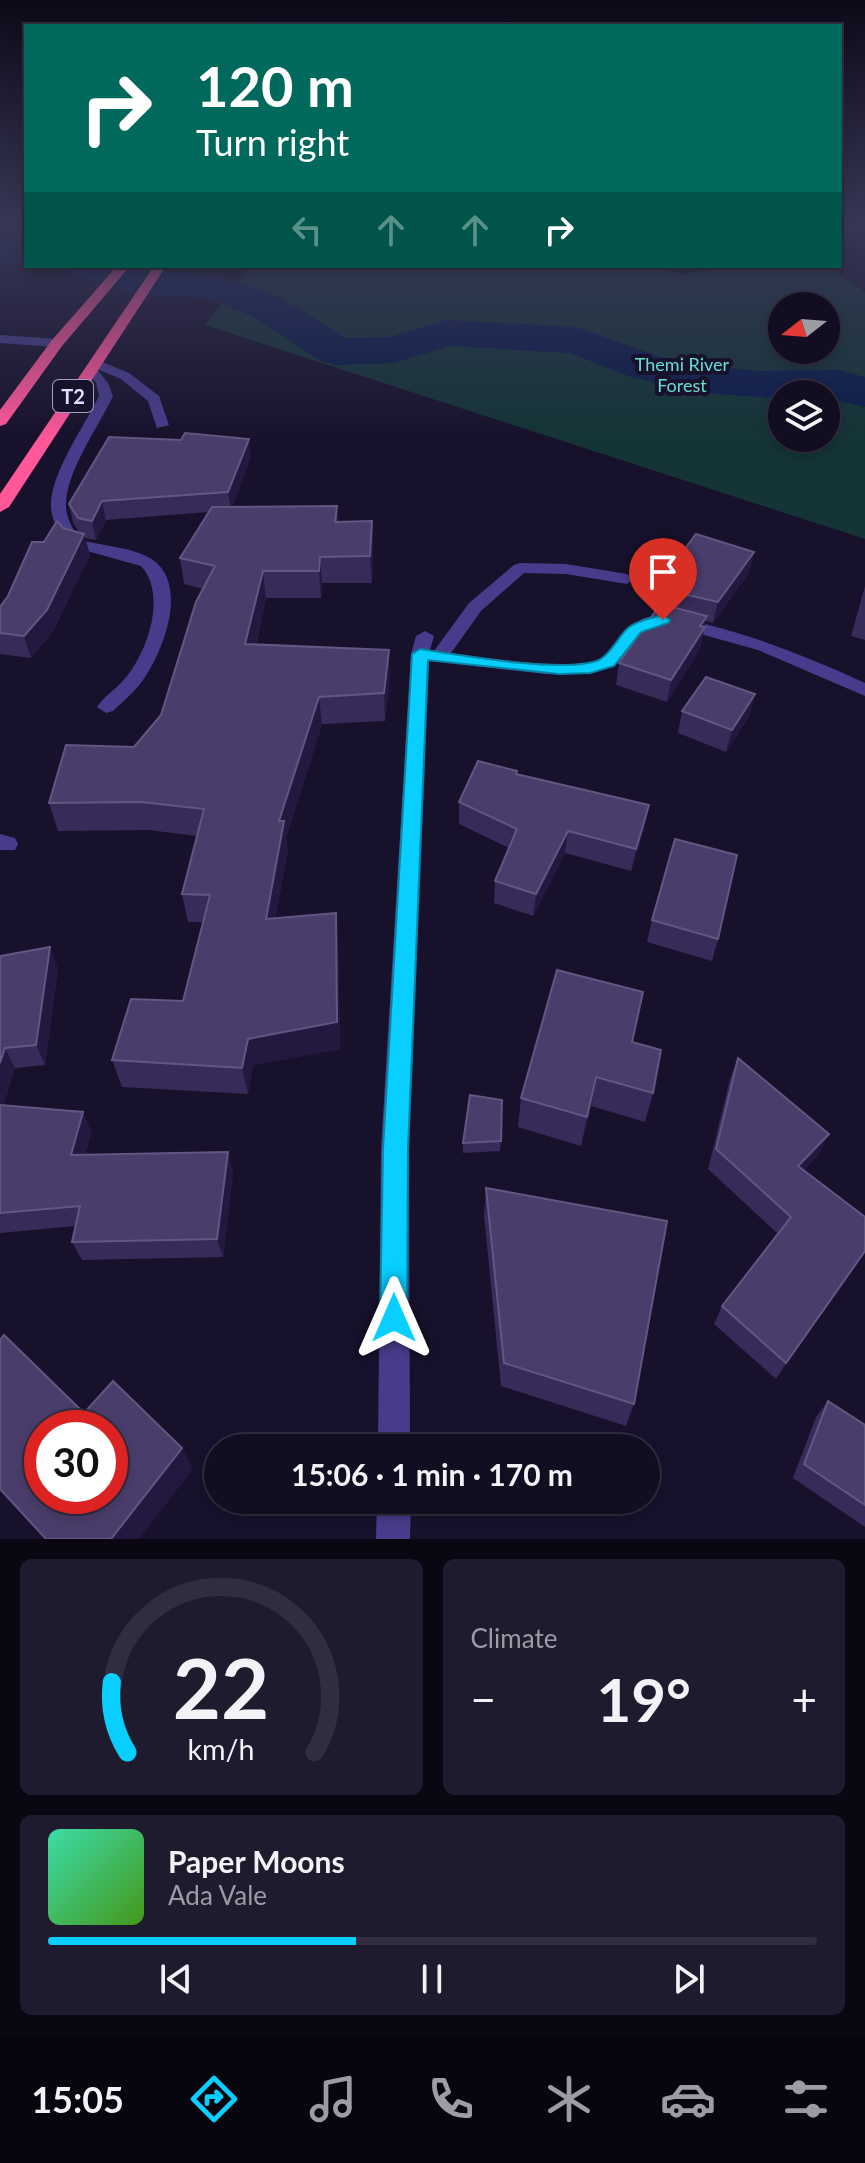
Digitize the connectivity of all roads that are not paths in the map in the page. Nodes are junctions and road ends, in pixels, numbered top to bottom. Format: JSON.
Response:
{"nodes":[{"id":1,"x":97,"y":297,"type":"edge"},
{"id":2,"x":138,"y":297,"type":"edge"},
{"id":3,"x":0,"y":339,"type":"edge"},
{"id":4,"x":57,"y":343,"type":"junction"},
{"id":5,"x":93,"y":366,"type":"junction"},
{"id":6,"x":0,"y":421,"type":"edge"},
{"id":7,"x":162,"y":425,"type":"dead end"},
{"id":8,"x":0,"y":507,"type":"edge"},
{"id":9,"x":627,"y":579,"type":"dead end"},
{"id":10,"x":428,"y":649,"type":"junction"},
{"id":11,"x":865,"y":690,"type":"edge"},
{"id":12,"x":106,"y":707,"type":"dead end"},
{"id":13,"x":394,"y":1434,"type":"edge"},
{"id":14,"x":394,"y":1514,"type":"edge"},
{"id":15,"x":393,"y":1539,"type":"edge"}],
"edges":[{"from":1,"to":4,"type":"highway","number":"T2"},
{"from":2,"to":5,"type":"highway","number":"T2"},
{"from":3,"to":4,"type":"street"},
{"from":4,"to":6,"type":"highway","number":"T2"},
{"from":5,"to":7,"type":"street"},
{"from":5,"to":8,"type":"highway","number":"T2"},
{"from":5,"to":12,"type":"street"},
{"from":9,"to":10,"type":"street"},
{"from":10,"to":11,"type":"street"},
{"from":10,"to":13,"type":"street"},
{"from":14,"to":15,"type":"street"}]}
